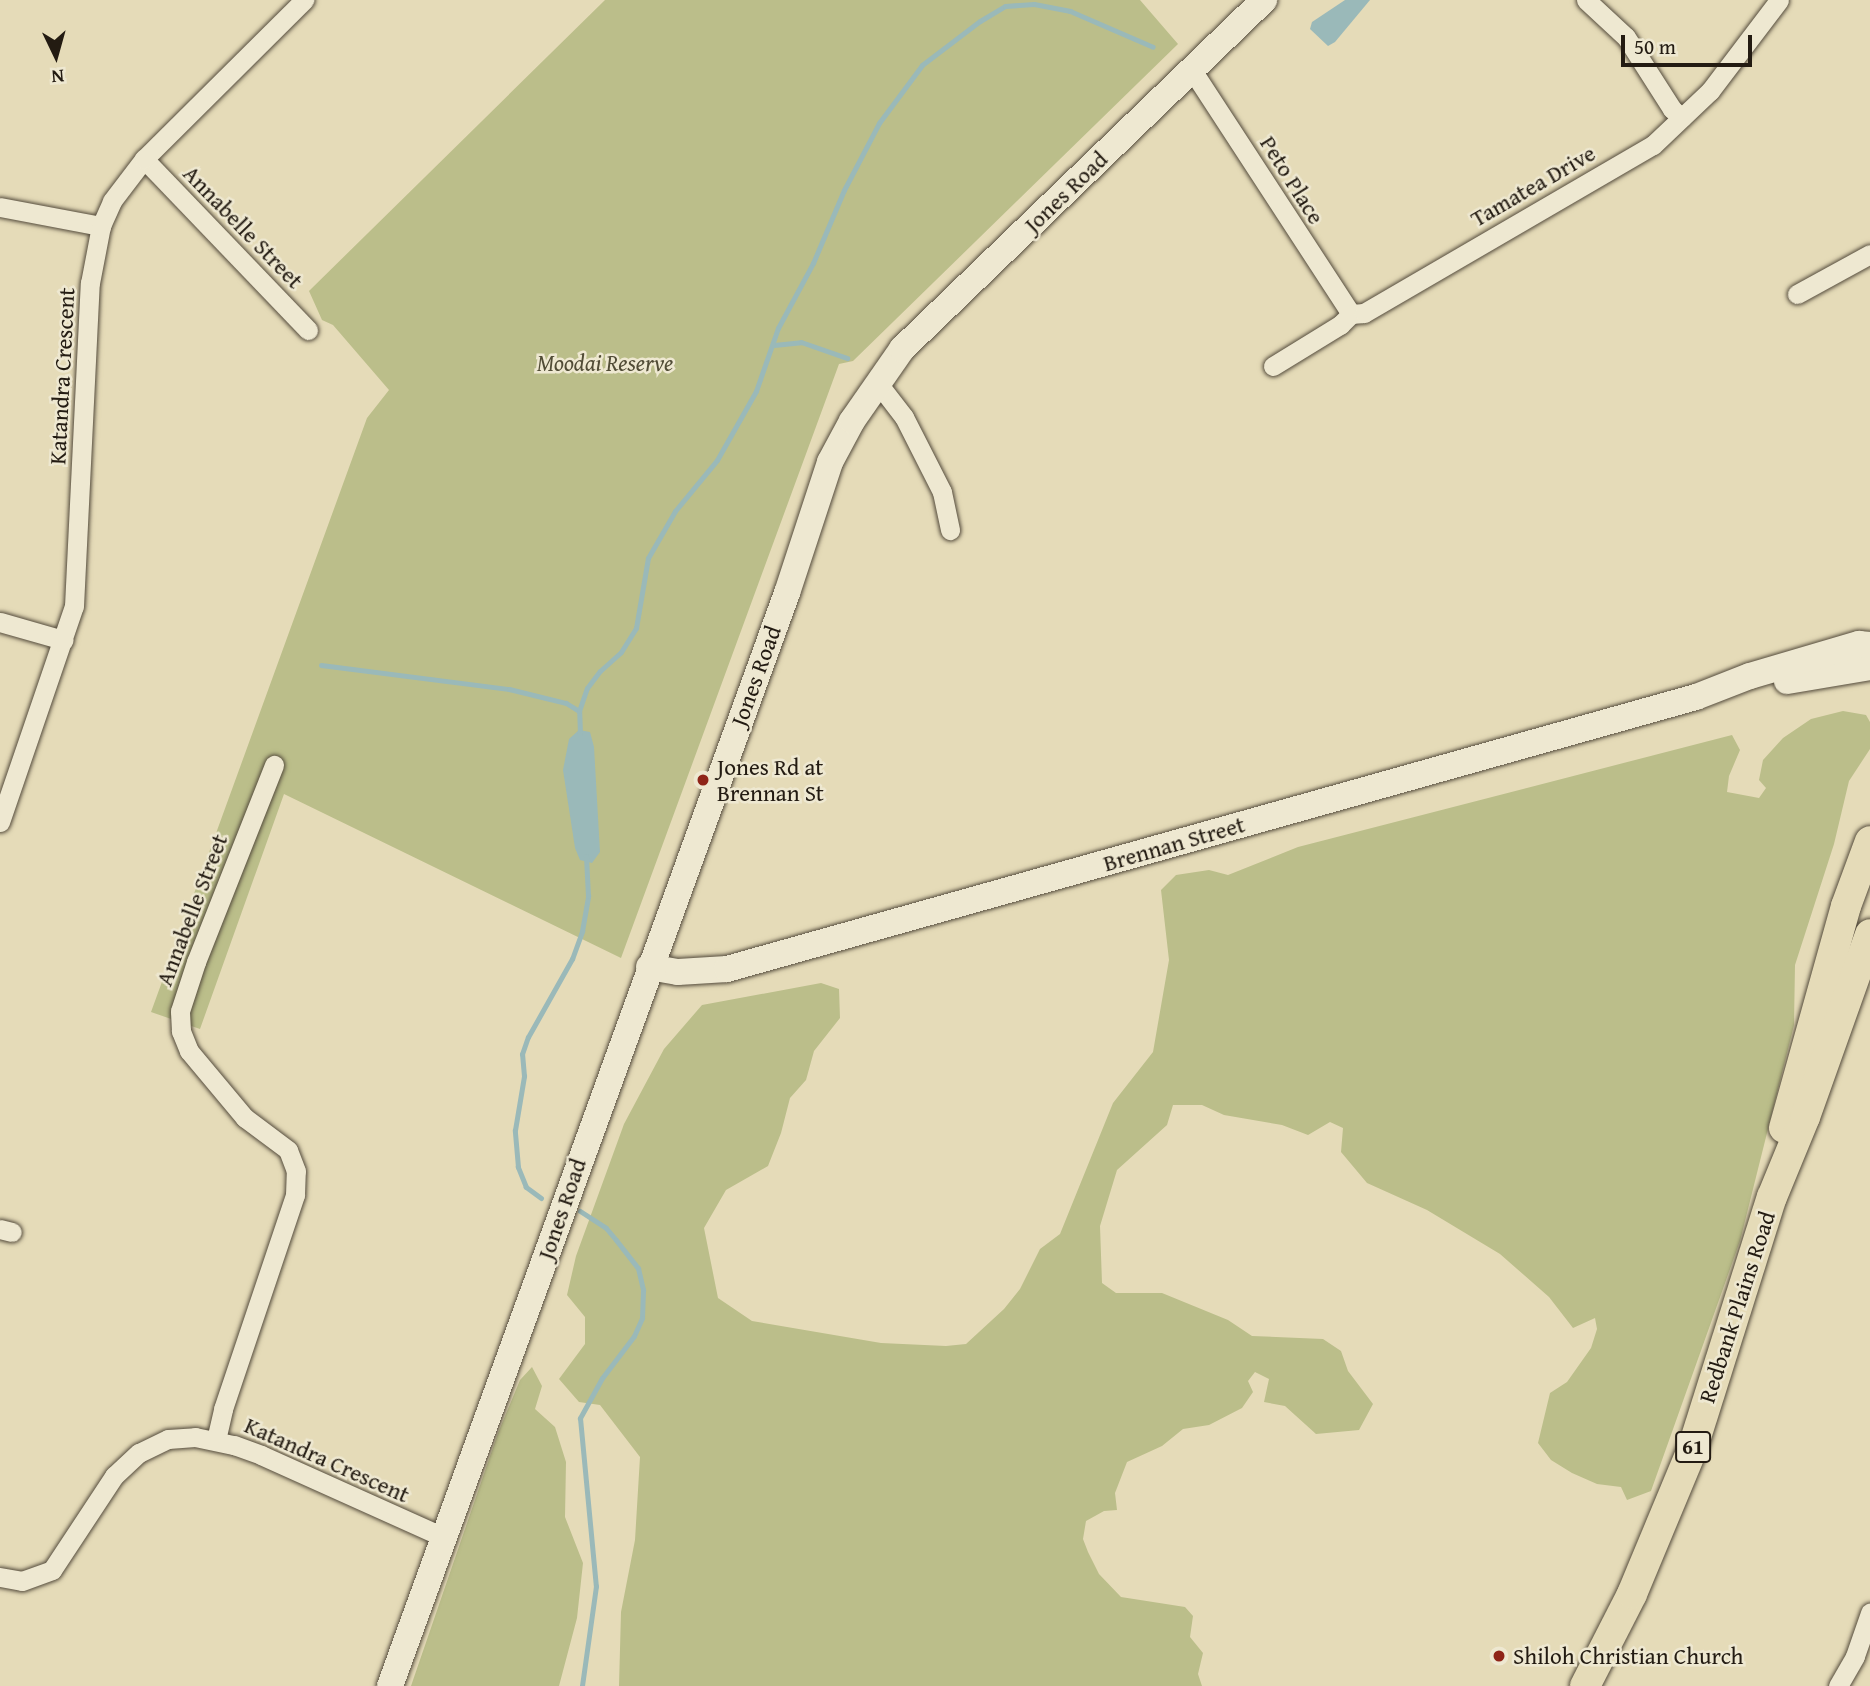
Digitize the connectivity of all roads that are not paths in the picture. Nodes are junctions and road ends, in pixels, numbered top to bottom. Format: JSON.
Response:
{"nodes":[{"id":1,"x":304,"y":0,"type":"edge"},
{"id":2,"x":1264,"y":0,"type":"edge"},
{"id":3,"x":1586,"y":0,"type":"edge"},
{"id":4,"x":1779,"y":0,"type":"edge"},
{"id":5,"x":1192,"y":70,"type":"junction"},
{"id":6,"x":1682,"y":118,"type":"junction"},
{"id":7,"x":144,"y":159,"type":"junction"},
{"id":8,"x":0,"y":207,"type":"edge"},
{"id":9,"x":101,"y":226,"type":"junction"},
{"id":10,"x":1870,"y":254,"type":"edge"},
{"id":11,"x":1797,"y":294,"type":"dead end"},
{"id":12,"x":1351,"y":314,"type":"junction"},
{"id":13,"x":308,"y":330,"type":"dead end"},
{"id":14,"x":1273,"y":366,"type":"dead end"},
{"id":15,"x":877,"y":382,"type":"junction"},
{"id":16,"x":950,"y":530,"type":"dead end"},
{"id":17,"x":0,"y":622,"type":"edge"},
{"id":18,"x":63,"y":640,"type":"junction"},
{"id":19,"x":1870,"y":645,"type":"edge"},
{"id":20,"x":1870,"y":667,"type":"edge"},
{"id":21,"x":1696,"y":697,"type":"junction"},
{"id":22,"x":274,"y":765,"type":"dead end"},
{"id":23,"x":0,"y":822,"type":"edge"},
{"id":24,"x":1870,"y":841,"type":"edge"},
{"id":25,"x":1870,"y":934,"type":"edge"},
{"id":26,"x":649,"y":967,"type":"junction"},
{"id":27,"x":1772,"y":1197,"type":"junction"},
{"id":28,"x":216,"y":1440,"type":"junction"},
{"id":29,"x":446,"y":1538,"type":"junction"},
{"id":30,"x":0,"y":1577,"type":"edge"},
{"id":31,"x":1870,"y":1613,"type":"edge"},
{"id":32,"x":390,"y":1686,"type":"edge"},
{"id":33,"x":1586,"y":1686,"type":"edge"},
{"id":34,"x":1838,"y":1686,"type":"edge"}],
"edges":[{"from":1,"to":7,"type":"street","name":"Katandra Crescent"},
{"from":2,"to":5,"type":"street","name":"Jones Road"},
{"from":3,"to":6,"type":"street"},
{"from":4,"to":6,"type":"street","name":"Tamatea Drive"},
{"from":5,"to":12,"type":"street","name":"Peto Place"},
{"from":5,"to":15,"type":"street","name":"Jones Road"},
{"from":6,"to":12,"type":"street","name":"Tamatea Drive"},
{"from":7,"to":9,"type":"street","name":"Katandra Crescent"},
{"from":7,"to":13,"type":"street","name":"Annabelle Street"},
{"from":8,"to":9,"type":"street"},
{"from":9,"to":18,"type":"street","name":"Katandra Crescent"},
{"from":10,"to":11,"type":"street"},
{"from":12,"to":14,"type":"street","name":"Tamatea Drive"},
{"from":15,"to":16,"type":"street"},
{"from":15,"to":26,"type":"street","name":"Jones Road"},
{"from":17,"to":18,"type":"street"},
{"from":18,"to":23,"type":"street","name":"Katandra Crescent"},
{"from":19,"to":21,"type":"street","name":"Brennan Street"},
{"from":20,"to":21,"type":"street","name":"Brennan Street"},
{"from":21,"to":26,"type":"street","name":"Brennan Street"},
{"from":22,"to":28,"type":"street","name":"Annabelle Street"},
{"from":24,"to":27,"type":"main road","name":"Redbank Plains Road","number":"61"},
{"from":25,"to":27,"type":"main road","name":"Redbank Plains Road","number":"61"},
{"from":26,"to":29,"type":"street","name":"Jones Road"},
{"from":27,"to":33,"type":"main road","name":"Redbank Plains Road","number":"61"},
{"from":28,"to":29,"type":"street","name":"Katandra Crescent"},
{"from":28,"to":30,"type":"street","name":"Katandra Crescent"},
{"from":29,"to":32,"type":"street","name":"Jones Road"},
{"from":31,"to":34,"type":"street"}]}
